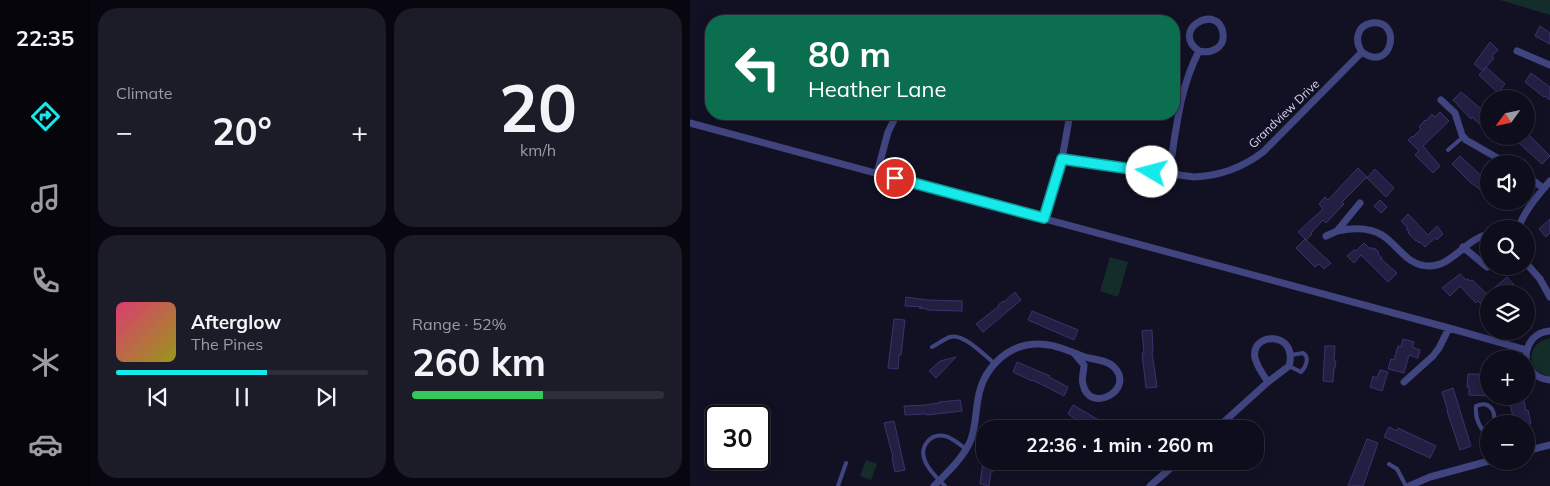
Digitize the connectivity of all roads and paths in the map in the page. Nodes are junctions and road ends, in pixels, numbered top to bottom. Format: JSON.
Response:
{"nodes":[{"id":1,"x":1199,"y":51,"type":"junction"},
{"id":2,"x":1517,"y":51,"type":"dead end"},
{"id":3,"x":1362,"y":52,"type":"junction"},
{"id":4,"x":1550,"y":65,"type":"edge"},
{"id":5,"x":1441,"y":100,"type":"dead end"},
{"id":6,"x":1180,"y":105,"type":"edge"},
{"id":7,"x":894,"y":120,"type":"edge"},
{"id":8,"x":1069,"y":120,"type":"edge"},
{"id":9,"x":1178,"y":120,"type":"edge"},
{"id":10,"x":690,"y":122,"type":"edge"},
{"id":11,"x":1463,"y":137,"type":"junction"},
{"id":12,"x":1448,"y":150,"type":"dead end"},
{"id":13,"x":1492,"y":155,"type":"edge"},
{"id":14,"x":1062,"y":159,"type":"junction"},
{"id":15,"x":877,"y":173,"type":"junction"},
{"id":16,"x":1169,"y":174,"type":"junction"},
{"id":17,"x":1550,"y":181,"type":"edge"},
{"id":18,"x":1535,"y":182,"type":"edge"},
{"id":19,"x":1543,"y":188,"type":"junction"},
{"id":20,"x":1360,"y":203,"type":"dead end"},
{"id":21,"x":1044,"y":218,"type":"junction"},
{"id":22,"x":1522,"y":220,"type":"edge"},
{"id":23,"x":1337,"y":231,"type":"junction"},
{"id":24,"x":1326,"y":236,"type":"dead end"},
{"id":25,"x":1480,"y":237,"type":"edge"},
{"id":26,"x":1463,"y":247,"type":"junction"},
{"id":27,"x":1480,"y":261,"type":"edge"},
{"id":28,"x":1535,"y":273,"type":"edge"},
{"id":29,"x":1550,"y":297,"type":"edge"},
{"id":30,"x":1449,"y":328,"type":"junction"},
{"id":31,"x":1550,"y":331,"type":"edge"},
{"id":32,"x":932,"y":347,"type":"dead end"},
{"id":33,"x":1526,"y":350,"type":"joint"},
{"id":34,"x":1074,"y":353,"type":"junction"},
{"id":35,"x":1291,"y":355,"type":"junction"},
{"id":36,"x":995,"y":364,"type":"junction"},
{"id":37,"x":1289,"y":366,"type":"junction"},
{"id":38,"x":1535,"y":374,"type":"edge"},
{"id":39,"x":1550,"y":380,"type":"edge"},
{"id":40,"x":1268,"y":382,"type":"junction"},
{"id":41,"x":1404,"y":382,"type":"dead end"},
{"id":42,"x":1495,"y":415,"type":"edge"},
{"id":43,"x":1226,"y":420,"type":"edge"},
{"id":44,"x":1480,"y":426,"type":"edge"},
{"id":45,"x":1550,"y":445,"type":"edge"},
{"id":46,"x":966,"y":449,"type":"junction"},
{"id":47,"x":1535,"y":449,"type":"edge"},
{"id":48,"x":846,"y":463,"type":"dead end"},
{"id":49,"x":1480,"y":463,"type":"edge"},
{"id":50,"x":1389,"y":464,"type":"dead end"},
{"id":51,"x":1169,"y":470,"type":"edge"},
{"id":52,"x":940,"y":484,"type":"edge"},
{"id":53,"x":838,"y":486,"type":"edge"},
{"id":54,"x":1150,"y":486,"type":"edge"},
{"id":55,"x":1408,"y":486,"type":"edge"}],
"edges":[{"from":1,"to":1,"type":"street"},
{"from":1,"to":6,"type":"street"},
{"from":2,"to":4,"type":"street"},
{"from":3,"to":3,"type":"street"},
{"from":3,"to":16,"type":"street","name":"Grandview Drive"},
{"from":5,"to":11,"type":"street"},
{"from":7,"to":15,"type":"street"},
{"from":8,"to":14,"type":"street"},
{"from":9,"to":16,"type":"street"},
{"from":10,"to":15,"type":"street"},
{"from":11,"to":12,"type":"lane"},
{"from":11,"to":13,"type":"street"},
{"from":14,"to":16,"type":"street","name":"Grandview Drive"},
{"from":14,"to":21,"type":"street"},
{"from":15,"to":21,"type":"street"},
{"from":17,"to":19,"type":"street"},
{"from":18,"to":19,"type":"street"},
{"from":19,"to":22,"type":"street"},
{"from":20,"to":23,"type":"street"},
{"from":21,"to":30,"type":"street"},
{"from":23,"to":24,"type":"street"},
{"from":23,"to":26,"type":"street"},
{"from":25,"to":26,"type":"street"},
{"from":26,"to":27,"type":"street"},
{"from":28,"to":29,"type":"street"},
{"from":30,"to":33,"type":"street"},
{"from":30,"to":41,"type":"street"},
{"from":31,"to":33,"type":"street"},
{"from":32,"to":36,"type":"lane"},
{"from":34,"to":34,"type":"street"},
{"from":34,"to":36,"type":"street"},
{"from":35,"to":37,"type":"street"},
{"from":35,"to":37,"type":"lane"},
{"from":35,"to":40,"type":"street"},
{"from":36,"to":46,"type":"street"},
{"from":37,"to":40,"type":"street"},
{"from":38,"to":39,"type":"street"},
{"from":40,"to":43,"type":"street"},
{"from":42,"to":44,"type":"lane"},
{"from":45,"to":47,"type":"street"},
{"from":46,"to":52,"type":"street"},
{"from":46,"to":52,"type":"lane"},
{"from":48,"to":53,"type":"lane"},
{"from":49,"to":55,"type":"street"},
{"from":50,"to":55,"type":"lane"},
{"from":51,"to":54,"type":"street"}]}
